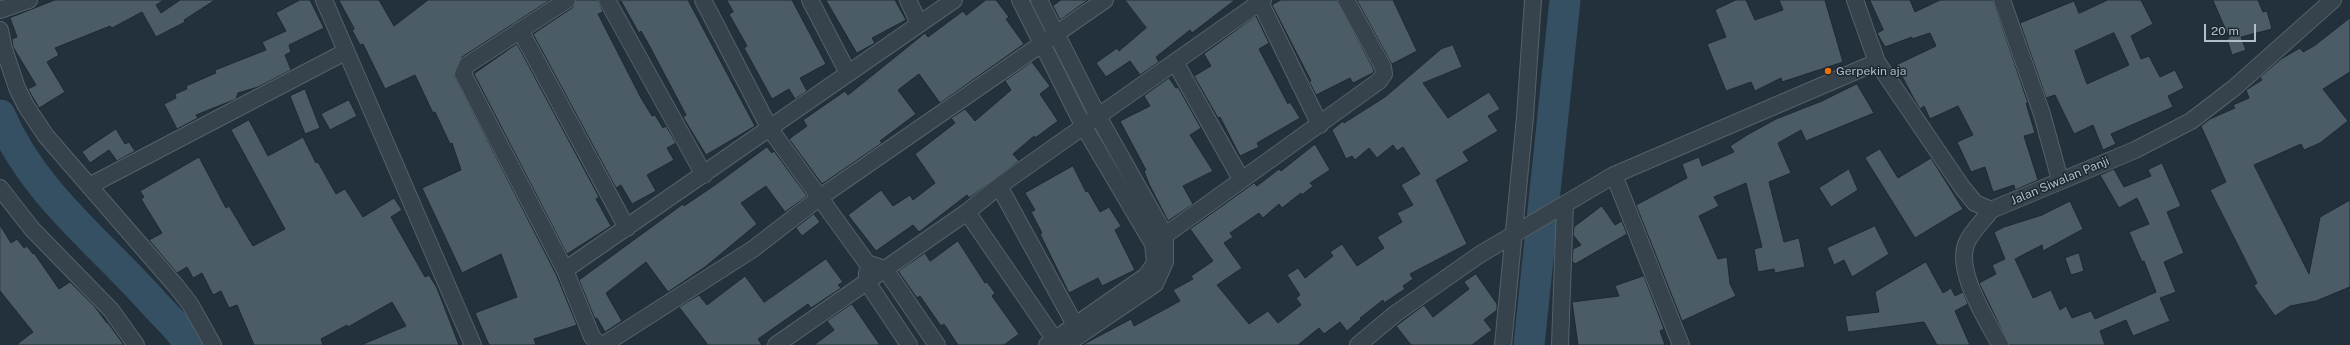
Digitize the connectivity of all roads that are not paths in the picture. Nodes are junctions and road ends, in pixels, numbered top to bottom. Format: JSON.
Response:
{"nodes":[{"id":1,"x":29,"y":0,"type":"edge"},
{"id":2,"x":324,"y":0,"type":"edge"},
{"id":3,"x":567,"y":0,"type":"edge"},
{"id":4,"x":607,"y":0,"type":"edge"},
{"id":5,"x":703,"y":0,"type":"edge"},
{"id":6,"x":810,"y":0,"type":"edge"},
{"id":7,"x":908,"y":0,"type":"edge"},
{"id":8,"x":954,"y":0,"type":"edge"},
{"id":9,"x":1020,"y":0,"type":"edge"},
{"id":10,"x":1039,"y":0,"type":"edge"},
{"id":11,"x":1105,"y":0,"type":"edge"},
{"id":12,"x":1346,"y":0,"type":"edge"},
{"id":13,"x":1533,"y":0,"type":"edge"},
{"id":14,"x":1855,"y":0,"type":"edge"},
{"id":15,"x":2002,"y":0,"type":"edge"},
{"id":16,"x":2333,"y":0,"type":"edge"},
{"id":17,"x":1262,"y":1,"type":"edge"},
{"id":18,"x":0,"y":10,"type":"edge"},
{"id":19,"x":919,"y":23,"type":"junction"},
{"id":20,"x":0,"y":30,"type":"edge"},
{"id":21,"x":520,"y":30,"type":"junction"},
{"id":22,"x":1056,"y":33,"type":"junction"},
{"id":23,"x":1043,"y":43,"type":"junction"},
{"id":24,"x":345,"y":52,"type":"junction"},
{"id":25,"x":1175,"y":62,"type":"junction"},
{"id":26,"x":1877,"y":62,"type":"junction"},
{"id":27,"x":848,"y":73,"type":"junction"},
{"id":28,"x":1099,"y":118,"type":"junction"},
{"id":29,"x":1320,"y":125,"type":"junction"},
{"id":30,"x":1084,"y":127,"type":"junction"},
{"id":31,"x":770,"y":129,"type":"junction"},
{"id":32,"x":704,"y":175,"type":"junction"},
{"id":33,"x":1614,"y":175,"type":"junction"},
{"id":34,"x":1241,"y":179,"type":"junction"},
{"id":35,"x":2060,"y":180,"type":"junction"},
{"id":36,"x":89,"y":186,"type":"junction"},
{"id":37,"x":999,"y":186,"type":"junction"},
{"id":38,"x":0,"y":188,"type":"edge"},
{"id":39,"x":819,"y":198,"type":"junction"},
{"id":40,"x":1562,"y":206,"type":"junction"},
{"id":41,"x":1991,"y":210,"type":"junction"},
{"id":42,"x":967,"y":212,"type":"junction"},
{"id":43,"x":627,"y":228,"type":"junction"},
{"id":44,"x":1514,"y":233,"type":"junction"},
{"id":45,"x":1159,"y":239,"type":"junction"},
{"id":46,"x":867,"y":263,"type":"junction"},
{"id":47,"x":885,"y":269,"type":"junction"},
{"id":48,"x":565,"y":270,"type":"junction"},
{"id":49,"x":867,"y":282,"type":"junction"},
{"id":50,"x":1077,"y":330,"type":"junction"},
{"id":51,"x":786,"y":342,"type":"edge"},
{"id":52,"x":1055,"y":343,"type":"edge"},
{"id":53,"x":136,"y":345,"type":"edge"},
{"id":54,"x":213,"y":345,"type":"edge"},
{"id":55,"x":473,"y":345,"type":"edge"},
{"id":56,"x":909,"y":345,"type":"edge"},
{"id":57,"x":937,"y":345,"type":"edge"},
{"id":58,"x":1358,"y":345,"type":"edge"},
{"id":59,"x":1503,"y":345,"type":"edge"},
{"id":60,"x":1560,"y":345,"type":"edge"},
{"id":61,"x":1681,"y":345,"type":"edge"},
{"id":62,"x":2000,"y":345,"type":"edge"}],
"edges":[{"from":1,"to":18,"type":"street"},
{"from":2,"to":24,"type":"street"},
{"from":3,"to":21,"type":"street"},
{"from":4,"to":32,"type":"street"},
{"from":5,"to":31,"type":"street"},
{"from":6,"to":27,"type":"street"},
{"from":7,"to":19,"type":"street"},
{"from":8,"to":19,"type":"street"},
{"from":9,"to":23,"type":"street"},
{"from":10,"to":22,"type":"street"},
{"from":11,"to":22,"type":"street"},
{"from":12,"to":29,"type":"street"},
{"from":13,"to":44,"type":"street"},
{"from":14,"to":26,"type":"street"},
{"from":15,"to":35,"type":"street"},
{"from":16,"to":35,"type":"street","name":"Jalan Siwalan Panji"},
{"from":17,"to":25,"type":"street"},
{"from":17,"to":29,"type":"street"},
{"from":19,"to":27,"type":"street"},
{"from":20,"to":36,"type":"street"},
{"from":21,"to":43,"type":"street"},
{"from":21,"to":48,"type":"street"},
{"from":22,"to":23,"type":"street"},
{"from":22,"to":28,"type":"street"},
{"from":23,"to":30,"type":"street"},
{"from":23,"to":39,"type":"street"},
{"from":24,"to":36,"type":"street"},
{"from":24,"to":55,"type":"street"},
{"from":25,"to":28,"type":"street"},
{"from":25,"to":34,"type":"street"},
{"from":26,"to":33,"type":"street"},
{"from":26,"to":41,"type":"street"},
{"from":27,"to":31,"type":"street"},
{"from":28,"to":30,"type":"street"},
{"from":28,"to":45,"type":"street"},
{"from":29,"to":34,"type":"street"},
{"from":30,"to":37,"type":"street"},
{"from":30,"to":45,"type":"street"},
{"from":31,"to":32,"type":"street"},
{"from":31,"to":39,"type":"street"},
{"from":32,"to":43,"type":"street"},
{"from":33,"to":40,"type":"street"},
{"from":33,"to":61,"type":"street"},
{"from":34,"to":45,"type":"street"},
{"from":35,"to":41,"type":"street","name":"Jalan Siwalan Panji"},
{"from":36,"to":54,"type":"street"},
{"from":37,"to":42,"type":"street"},
{"from":37,"to":50,"type":"street"},
{"from":38,"to":53,"type":"street"},
{"from":39,"to":46,"type":"street"},
{"from":39,"to":48,"type":"street"},
{"from":40,"to":44,"type":"street"},
{"from":40,"to":60,"type":"street"},
{"from":41,"to":62,"type":"street"},
{"from":42,"to":47,"type":"street"},
{"from":42,"to":52,"type":"street"},
{"from":43,"to":48,"type":"street"},
{"from":44,"to":58,"type":"street"},
{"from":44,"to":59,"type":"street"},
{"from":45,"to":50,"type":"street"},
{"from":46,"to":47,"type":"street"},
{"from":46,"to":49,"type":"street"},
{"from":47,"to":49,"type":"street"},
{"from":47,"to":57,"type":"street"},
{"from":49,"to":51,"type":"street"},
{"from":49,"to":56,"type":"street"},
{"from":50,"to":52,"type":"street"}]}
